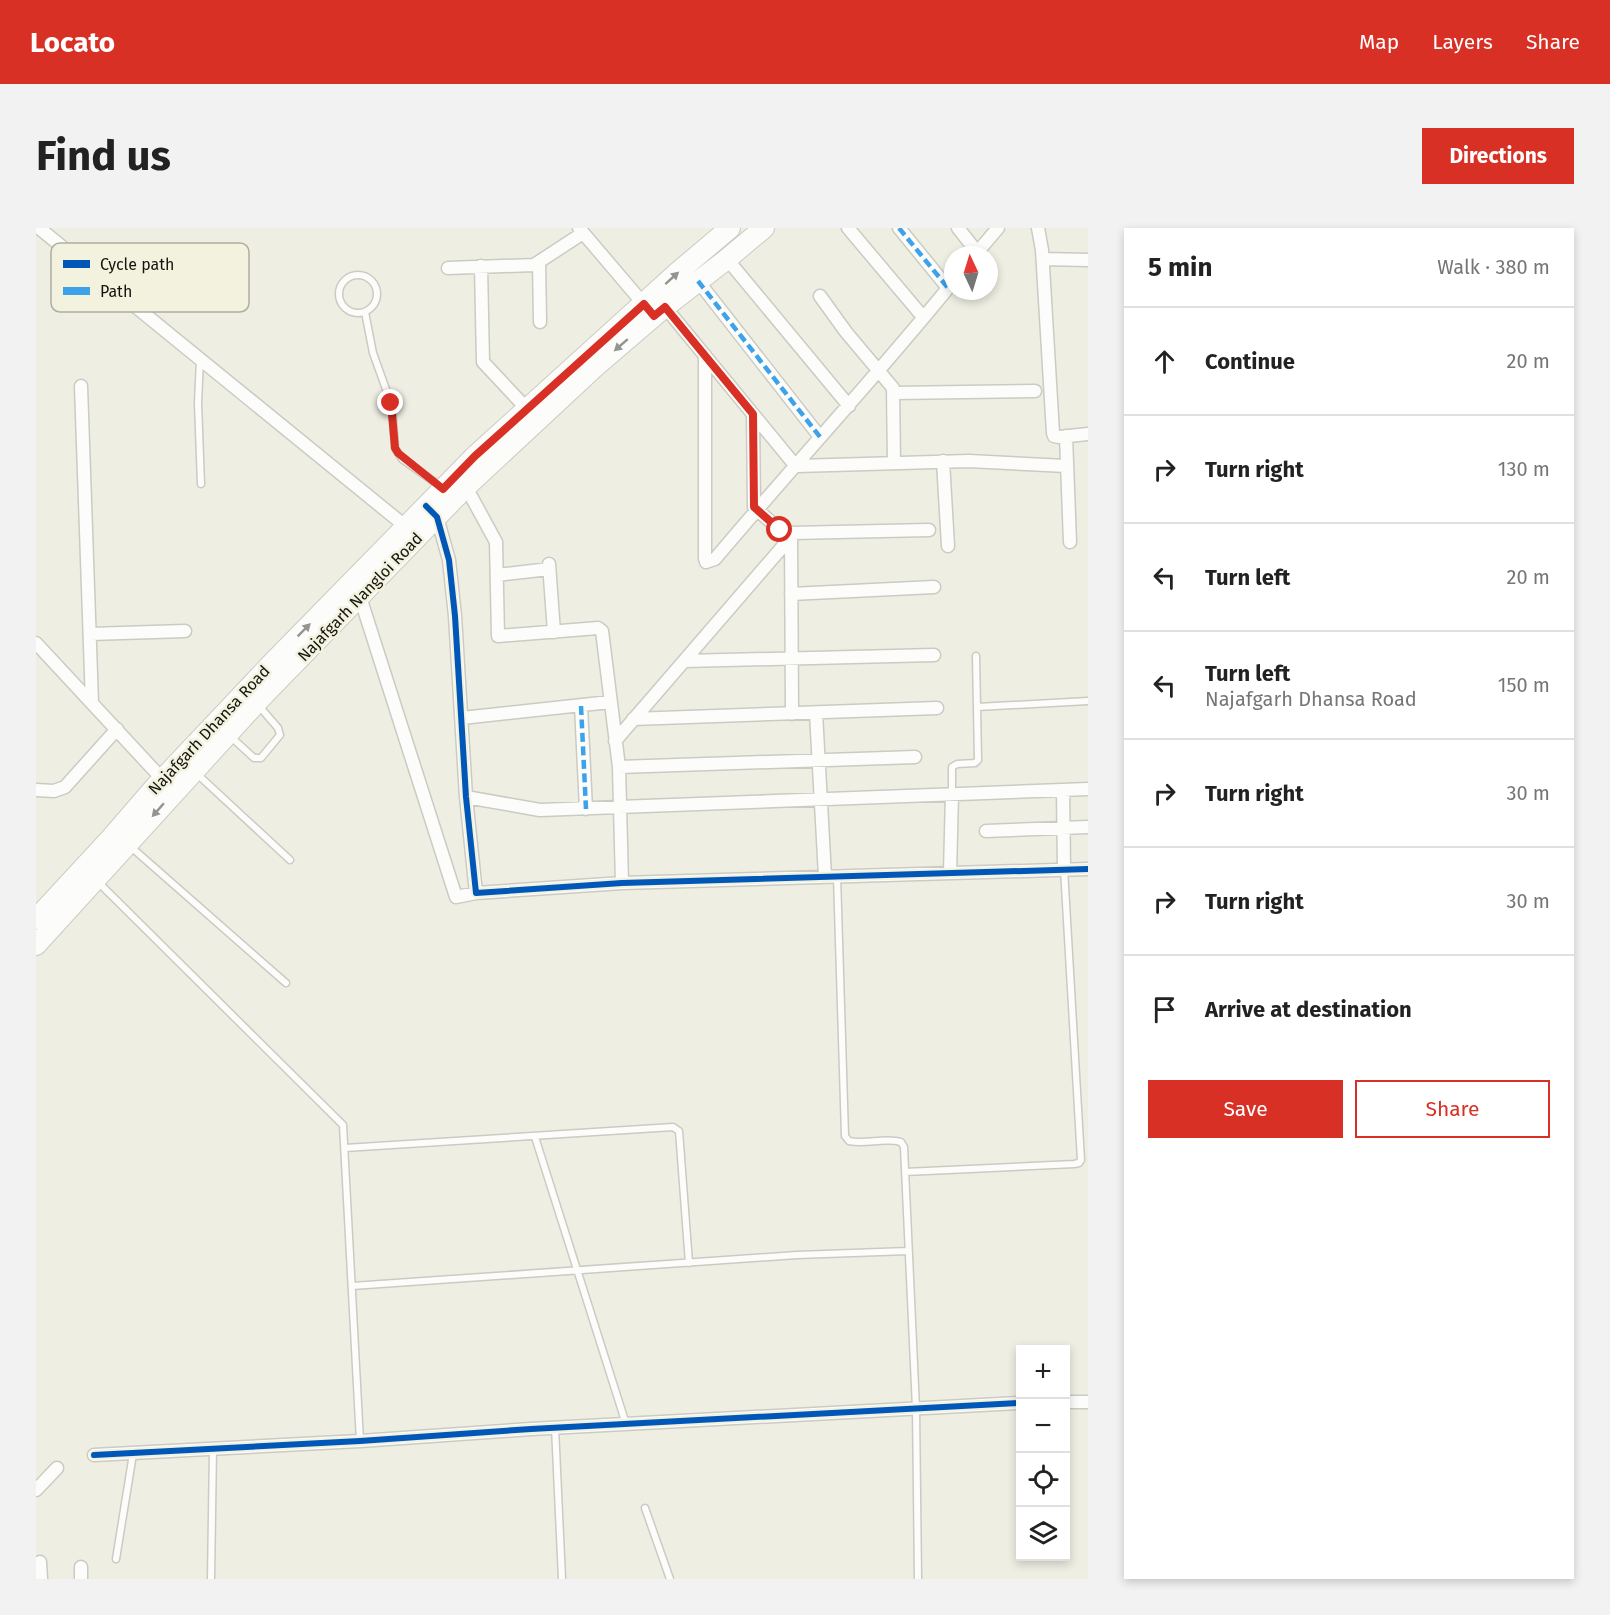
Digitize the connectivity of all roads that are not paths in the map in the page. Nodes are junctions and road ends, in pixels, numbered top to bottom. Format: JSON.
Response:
{"nodes":[{"id":1,"x":39,"y":228,"type":"edge"},
{"id":2,"x":730,"y":228,"type":"edge"},
{"id":3,"x":764,"y":228,"type":"edge"},
{"id":4,"x":848,"y":228,"type":"edge"},
{"id":5,"x":899,"y":228,"type":"edge"},
{"id":6,"x":957,"y":228,"type":"edge"},
{"id":7,"x":998,"y":228,"type":"edge"},
{"id":8,"x":1038,"y":228,"type":"edge"},
{"id":9,"x":581,"y":231,"type":"edge"},
{"id":10,"x":58,"y":243,"type":"edge"},
{"id":11,"x":970,"y":246,"type":"edge"},
{"id":12,"x":983,"y":246,"type":"edge"},
{"id":13,"x":727,"y":259,"type":"junction"},
{"id":14,"x":1043,"y":259,"type":"junction"},
{"id":15,"x":1088,"y":260,"type":"edge"},
{"id":16,"x":539,"y":262,"type":"junction"},
{"id":17,"x":481,"y":266,"type":"junction"},
{"id":18,"x":448,"y":268,"type":"dead end"},
{"id":19,"x":944,"y":277,"type":"edge"},
{"id":20,"x":698,"y":281,"type":"junction"},
{"id":21,"x":944,"y":293,"type":"edge"},
{"id":22,"x":820,"y":296,"type":"dead end"},
{"id":23,"x":654,"y":309,"type":"junction"},
{"id":24,"x":143,"y":312,"type":"edge"},
{"id":25,"x":365,"y":312,"type":"junction"},
{"id":26,"x":923,"y":317,"type":"junction"},
{"id":27,"x":540,"y":322,"type":"dead end"},
{"id":28,"x":705,"y":355,"type":"junction"},
{"id":29,"x":200,"y":358,"type":"junction"},
{"id":30,"x":879,"y":370,"type":"junction"},
{"id":31,"x":81,"y":386,"type":"dead end"},
{"id":32,"x":1035,"y":391,"type":"dead end"},
{"id":33,"x":894,"y":393,"type":"junction"},
{"id":34,"x":849,"y":406,"type":"junction"},
{"id":35,"x":527,"y":409,"type":"junction"},
{"id":36,"x":753,"y":414,"type":"junction"},
{"id":37,"x":1088,"y":434,"type":"edge"},
{"id":38,"x":1066,"y":436,"type":"junction"},
{"id":39,"x":820,"y":437,"type":"junction"},
{"id":40,"x":943,"y":461,"type":"junction"},
{"id":41,"x":894,"y":463,"type":"junction"},
{"id":42,"x":797,"y":466,"type":"junction"},
{"id":43,"x":1066,"y":466,"type":"junction"},
{"id":44,"x":201,"y":484,"type":"dead end"},
{"id":45,"x":466,"y":487,"type":"junction"},
{"id":46,"x":443,"y":489,"type":"junction"},
{"id":47,"x":432,"y":511,"type":"junction"},
{"id":48,"x":756,"y":511,"type":"junction"},
{"id":49,"x":929,"y":530,"type":"dead end"},
{"id":50,"x":412,"y":531,"type":"junction"},
{"id":51,"x":791,"y":535,"type":"junction"},
{"id":52,"x":1070,"y":542,"type":"dead end"},
{"id":53,"x":948,"y":546,"type":"dead end"},
{"id":54,"x":497,"y":575,"type":"junction"},
{"id":55,"x":934,"y":587,"type":"dead end"},
{"id":56,"x":791,"y":594,"type":"junction"},
{"id":57,"x":360,"y":597,"type":"junction"},
{"id":58,"x":185,"y":632,"type":"dead end"},
{"id":59,"x":554,"y":632,"type":"junction"},
{"id":60,"x":90,"y":634,"type":"junction"},
{"id":61,"x":36,"y":644,"type":"edge"},
{"id":62,"x":934,"y":655,"type":"dead end"},
{"id":63,"x":976,"y":656,"type":"dead end"},
{"id":64,"x":790,"y":660,"type":"junction"},
{"id":65,"x":684,"y":661,"type":"junction"},
{"id":66,"x":280,"y":667,"type":"junction"},
{"id":67,"x":1088,"y":701,"type":"edge"},
{"id":68,"x":610,"y":702,"type":"junction"},
{"id":69,"x":92,"y":703,"type":"junction"},
{"id":70,"x":257,"y":703,"type":"junction"},
{"id":71,"x":581,"y":706,"type":"junction"},
{"id":72,"x":977,"y":706,"type":"junction"},
{"id":73,"x":937,"y":708,"type":"dead end"},
{"id":74,"x":792,"y":714,"type":"junction"},
{"id":75,"x":816,"y":714,"type":"junction"},
{"id":76,"x":462,"y":718,"type":"junction"},
{"id":77,"x":633,"y":719,"type":"junction"},
{"id":78,"x":117,"y":729,"type":"junction"},
{"id":79,"x":221,"y":733,"type":"junction"},
{"id":80,"x":615,"y":741,"type":"junction"},
{"id":81,"x":915,"y":756,"type":"dead end"},
{"id":82,"x":818,"y":759,"type":"junction"},
{"id":83,"x":619,"y":767,"type":"junction"},
{"id":84,"x":194,"y":771,"type":"junction"},
{"id":85,"x":168,"y":785,"type":"junction"},
{"id":86,"x":1088,"y":789,"type":"edge"},
{"id":87,"x":36,"y":790,"type":"edge"},
{"id":88,"x":1063,"y":790,"type":"junction"},
{"id":89,"x":952,"y":795,"type":"junction"},
{"id":90,"x":466,"y":797,"type":"junction"},
{"id":91,"x":820,"y":800,"type":"junction"},
{"id":92,"x":586,"y":808,"type":"junction"},
{"id":93,"x":620,"y":808,"type":"junction"},
{"id":94,"x":1088,"y":827,"type":"edge"},
{"id":95,"x":1064,"y":828,"type":"junction"},
{"id":96,"x":986,"y":831,"type":"dead end"},
{"id":97,"x":128,"y":845,"type":"junction"},
{"id":98,"x":290,"y":860,"type":"dead end"},
{"id":99,"x":1064,"y":868,"type":"junction"},
{"id":100,"x":1088,"y":869,"type":"edge"},
{"id":101,"x":950,"y":873,"type":"junction"},
{"id":102,"x":89,"y":874,"type":"junction"},
{"id":103,"x":831,"y":876,"type":"junction"},
{"id":104,"x":622,"y":883,"type":"junction"},
{"id":105,"x":476,"y":893,"type":"junction"},
{"id":106,"x":36,"y":919,"type":"edge"},
{"id":107,"x":36,"y":945,"type":"edge"},
{"id":108,"x":286,"y":982,"type":"dead end"},
{"id":109,"x":535,"y":1137,"type":"junction"},
{"id":110,"x":345,"y":1148,"type":"junction"},
{"id":111,"x":905,"y":1172,"type":"junction"},
{"id":112,"x":909,"y":1251,"type":"junction"},
{"id":113,"x":689,"y":1263,"type":"junction"},
{"id":114,"x":578,"y":1270,"type":"junction"},
{"id":115,"x":352,"y":1286,"type":"junction"},
{"id":116,"x":1070,"y":1402,"type":"edge"},
{"id":117,"x":1088,"y":1402,"type":"edge"},
{"id":118,"x":1016,"y":1403,"type":"edge"},
{"id":119,"x":916,"y":1408,"type":"junction"},
{"id":120,"x":626,"y":1424,"type":"junction"},
{"id":121,"x":555,"y":1428,"type":"junction"},
{"id":122,"x":360,"y":1441,"type":"junction"},
{"id":123,"x":213,"y":1449,"type":"junction"},
{"id":124,"x":133,"y":1453,"type":"junction"},
{"id":125,"x":94,"y":1455,"type":"dead end"},
{"id":126,"x":57,"y":1468,"type":"dead end"},
{"id":127,"x":36,"y":1490,"type":"edge"},
{"id":128,"x":645,"y":1508,"type":"dead end"},
{"id":129,"x":116,"y":1559,"type":"dead end"},
{"id":130,"x":40,"y":1562,"type":"dead end"},
{"id":131,"x":41,"y":1579,"type":"edge"},
{"id":132,"x":211,"y":1579,"type":"edge"},
{"id":133,"x":562,"y":1579,"type":"edge"},
{"id":134,"x":670,"y":1579,"type":"edge"},
{"id":135,"x":918,"y":1579,"type":"edge"}],
"edges":[{"from":1,"to":10,"type":"street"},
{"from":23,"to":2,"type":"main road","one_way":true},
{"from":3,"to":13,"type":"main road","name":"Najafgarh Nangloi Road"},
{"from":4,"to":26,"type":"street"},
{"from":5,"to":19,"type":"street"},
{"from":6,"to":11,"type":"street"},
{"from":7,"to":12,"type":"street"},
{"from":8,"to":14,"type":"street"},
{"from":9,"to":16,"type":"street"},
{"from":9,"to":23,"type":"street"},
{"from":13,"to":20,"type":"main road","name":"Najafgarh Nangloi Road"},
{"from":13,"to":34,"type":"street"},
{"from":14,"to":15,"type":"street"},
{"from":14,"to":38,"type":"street"},
{"from":16,"to":17,"type":"street"},
{"from":16,"to":27,"type":"street"},
{"from":17,"to":18,"type":"street"},
{"from":17,"to":35,"type":"street"},
{"from":20,"to":23,"type":"main road","name":"Najafgarh Nangloi Road"},
{"from":20,"to":39,"type":"street"},
{"from":21,"to":26,"type":"street"},
{"from":22,"to":30,"type":"street"},
{"from":23,"to":28,"type":"street"},
{"from":23,"to":35,"type":"main road"},
{"from":23,"to":45,"type":"main road","name":"Najafgarh Nangloi Road","one_way":true},
{"from":24,"to":29,"type":"street"},
{"from":25,"to":25,"type":"lane"},
{"from":25,"to":46,"type":"lane"},
{"from":26,"to":30,"type":"street"},
{"from":28,"to":36,"type":"street"},
{"from":28,"to":48,"type":"street"},
{"from":29,"to":44,"type":"lane"},
{"from":29,"to":50,"type":"street"},
{"from":30,"to":33,"type":"street"},
{"from":30,"to":34,"type":"street"},
{"from":31,"to":60,"type":"street"},
{"from":32,"to":33,"type":"street"},
{"from":33,"to":41,"type":"street"},
{"from":34,"to":39,"type":"street"},
{"from":35,"to":46,"type":"main road"},
{"from":36,"to":42,"type":"street"},
{"from":36,"to":48,"type":"street"},
{"from":37,"to":38,"type":"street"},
{"from":38,"to":43,"type":"street"},
{"from":39,"to":42,"type":"street"},
{"from":40,"to":41,"type":"street"},
{"from":40,"to":43,"type":"street"},
{"from":40,"to":53,"type":"street"},
{"from":41,"to":42,"type":"street"},
{"from":42,"to":48,"type":"street"},
{"from":43,"to":52,"type":"street"},
{"from":45,"to":47,"type":"main road","name":"Najafgarh Nangloi Road"},
{"from":45,"to":54,"type":"street"},
{"from":46,"to":47,"type":"main road"},
{"from":47,"to":50,"type":"main road","name":"Najafgarh Nangloi Road"},
{"from":47,"to":76,"type":"street"},
{"from":48,"to":51,"type":"street"},
{"from":49,"to":51,"type":"street"},
{"from":50,"to":57,"type":"main road","name":"Najafgarh Nangloi Road"},
{"from":66,"to":50,"type":"main road","name":"Najafgarh Dhansa Road","one_way":true},
{"from":51,"to":56,"type":"street"},
{"from":51,"to":65,"type":"street"},
{"from":54,"to":59,"type":"street"},
{"from":54,"to":59,"type":"street"},
{"from":55,"to":56,"type":"street"},
{"from":56,"to":64,"type":"street"},
{"from":57,"to":66,"type":"main road","name":"Najafgarh Nangloi Road"},
{"from":57,"to":105,"type":"street"},
{"from":58,"to":60,"type":"street"},
{"from":59,"to":68,"type":"street"},
{"from":60,"to":69,"type":"street"},
{"from":61,"to":69,"type":"street"},
{"from":62,"to":64,"type":"street"},
{"from":63,"to":72,"type":"lane"},
{"from":64,"to":65,"type":"street"},
{"from":64,"to":74,"type":"street"},
{"from":65,"to":77,"type":"street"},
{"from":66,"to":70,"type":"main road","name":"Najafgarh Nangloi Road"},
{"from":66,"to":79,"type":"main road","name":"Najafgarh Dhansa Road"},
{"from":67,"to":72,"type":"lane"},
{"from":68,"to":71,"type":"street"},
{"from":68,"to":80,"type":"street"},
{"from":69,"to":78,"type":"street"},
{"from":70,"to":79,"type":"main road","name":"Najafgarh Nangloi Road"},
{"from":70,"to":79,"type":"lane"},
{"from":71,"to":76,"type":"street"},
{"from":71,"to":92,"type":"street"},
{"from":72,"to":89,"type":"lane"},
{"from":73,"to":75,"type":"street"},
{"from":74,"to":75,"type":"street"},
{"from":74,"to":77,"type":"street"},
{"from":75,"to":82,"type":"street"},
{"from":76,"to":90,"type":"street"},
{"from":77,"to":80,"type":"street"},
{"from":78,"to":85,"type":"street"},
{"from":78,"to":87,"type":"street"},
{"from":79,"to":84,"type":"main road","name":"Najafgarh Nangloi Road"},
{"from":79,"to":85,"type":"main road","name":"Najafgarh Dhansa Road"},
{"from":80,"to":83,"type":"street"},
{"from":81,"to":82,"type":"street"},
{"from":82,"to":83,"type":"street"},
{"from":82,"to":91,"type":"street"},
{"from":83,"to":93,"type":"street"},
{"from":84,"to":85,"type":"main road","name":"Najafgarh Nangloi Road"},
{"from":84,"to":98,"type":"lane"},
{"from":85,"to":97,"type":"main road","name":"Najafgarh Nangloi Road","one_way":true},
{"from":85,"to":102,"type":"main road","name":"Najafgarh Dhansa Road"},
{"from":86,"to":88,"type":"street"},
{"from":88,"to":89,"type":"street"},
{"from":88,"to":95,"type":"street"},
{"from":89,"to":91,"type":"street"},
{"from":89,"to":101,"type":"street"},
{"from":90,"to":92,"type":"street"},
{"from":90,"to":105,"type":"street"},
{"from":91,"to":93,"type":"street"},
{"from":91,"to":103,"type":"street"},
{"from":92,"to":93,"type":"street"},
{"from":93,"to":104,"type":"street"},
{"from":94,"to":95,"type":"street"},
{"from":95,"to":96,"type":"street"},
{"from":95,"to":99,"type":"street"},
{"from":97,"to":102,"type":"main road","name":"Najafgarh Nangloi Road"},
{"from":97,"to":108,"type":"lane"},
{"from":99,"to":100,"type":"street"},
{"from":99,"to":101,"type":"street"},
{"from":99,"to":111,"type":"lane"},
{"from":101,"to":103,"type":"street"},
{"from":102,"to":106,"type":"main road","name":"Najafgarh Dhansa Road"},
{"from":102,"to":107,"type":"main road","name":"Najafgarh Nangloi Road"},
{"from":102,"to":110,"type":"lane"},
{"from":103,"to":104,"type":"street"},
{"from":103,"to":111,"type":"lane"},
{"from":104,"to":105,"type":"street"},
{"from":109,"to":110,"type":"lane"},
{"from":109,"to":113,"type":"lane"},
{"from":109,"to":114,"type":"lane"},
{"from":110,"to":115,"type":"lane"},
{"from":111,"to":112,"type":"lane"},
{"from":112,"to":113,"type":"lane"},
{"from":112,"to":119,"type":"lane"},
{"from":113,"to":114,"type":"lane"},
{"from":114,"to":115,"type":"lane"},
{"from":114,"to":120,"type":"lane"},
{"from":115,"to":122,"type":"lane"},
{"from":116,"to":117,"type":"street"},
{"from":118,"to":119,"type":"street"},
{"from":119,"to":120,"type":"street"},
{"from":119,"to":135,"type":"lane"},
{"from":120,"to":121,"type":"street"},
{"from":121,"to":122,"type":"street"},
{"from":121,"to":133,"type":"lane"},
{"from":122,"to":123,"type":"street"},
{"from":123,"to":124,"type":"street"},
{"from":123,"to":132,"type":"lane"},
{"from":124,"to":125,"type":"street"},
{"from":124,"to":129,"type":"lane"},
{"from":126,"to":127,"type":"street"},
{"from":128,"to":134,"type":"lane"},
{"from":130,"to":131,"type":"street"}]}
